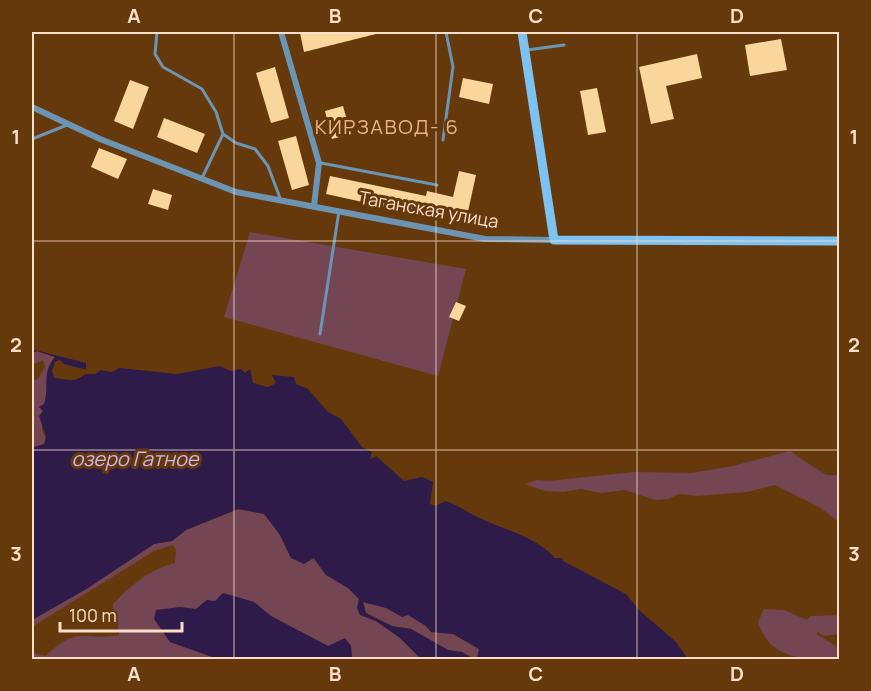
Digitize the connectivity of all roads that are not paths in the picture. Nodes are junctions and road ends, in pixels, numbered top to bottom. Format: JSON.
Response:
{"nodes":[{"id":1,"x":157,"y":32,"type":"edge"},
{"id":2,"x":281,"y":32,"type":"edge"},
{"id":3,"x":446,"y":32,"type":"edge"},
{"id":4,"x":522,"y":32,"type":"edge"},
{"id":5,"x":564,"y":45,"type":"dead end"},
{"id":6,"x":527,"y":50,"type":"junction"},
{"id":7,"x":32,"y":107,"type":"edge"},
{"id":8,"x":69,"y":124,"type":"junction"},
{"id":9,"x":223,"y":134,"type":"junction"},
{"id":10,"x":32,"y":139,"type":"edge"},
{"id":11,"x":443,"y":140,"type":"dead end"},
{"id":12,"x":319,"y":163,"type":"junction"},
{"id":13,"x":202,"y":178,"type":"junction"},
{"id":14,"x":437,"y":185,"type":"dead end"},
{"id":15,"x":281,"y":200,"type":"junction"},
{"id":16,"x":314,"y":206,"type":"junction"},
{"id":17,"x":339,"y":211,"type":"junction"},
{"id":18,"x":554,"y":240,"type":"junction"},
{"id":19,"x":840,"y":241,"type":"edge"},
{"id":20,"x":320,"y":334,"type":"dead end"}],
"edges":[{"from":1,"to":9,"type":"lane"},
{"from":2,"to":12,"type":"street"},
{"from":3,"to":11,"type":"lane"},
{"from":4,"to":6,"type":"main road"},
{"from":5,"to":6,"type":"lane"},
{"from":6,"to":18,"type":"main road"},
{"from":7,"to":8,"type":"street","name":"Таганская улица"},
{"from":8,"to":10,"type":"lane"},
{"from":8,"to":13,"type":"street","name":"Таганская улица"},
{"from":9,"to":13,"type":"lane"},
{"from":9,"to":15,"type":"lane"},
{"from":12,"to":14,"type":"lane"},
{"from":12,"to":16,"type":"street"},
{"from":13,"to":15,"type":"street","name":"Таганская улица"},
{"from":15,"to":16,"type":"street","name":"Таганская улица"},
{"from":16,"to":17,"type":"street","name":"Таганская улица"},
{"from":17,"to":18,"type":"street","name":"Таганская улица"},
{"from":17,"to":20,"type":"lane"},
{"from":18,"to":19,"type":"main road","name":"Таганская улица"}]}
